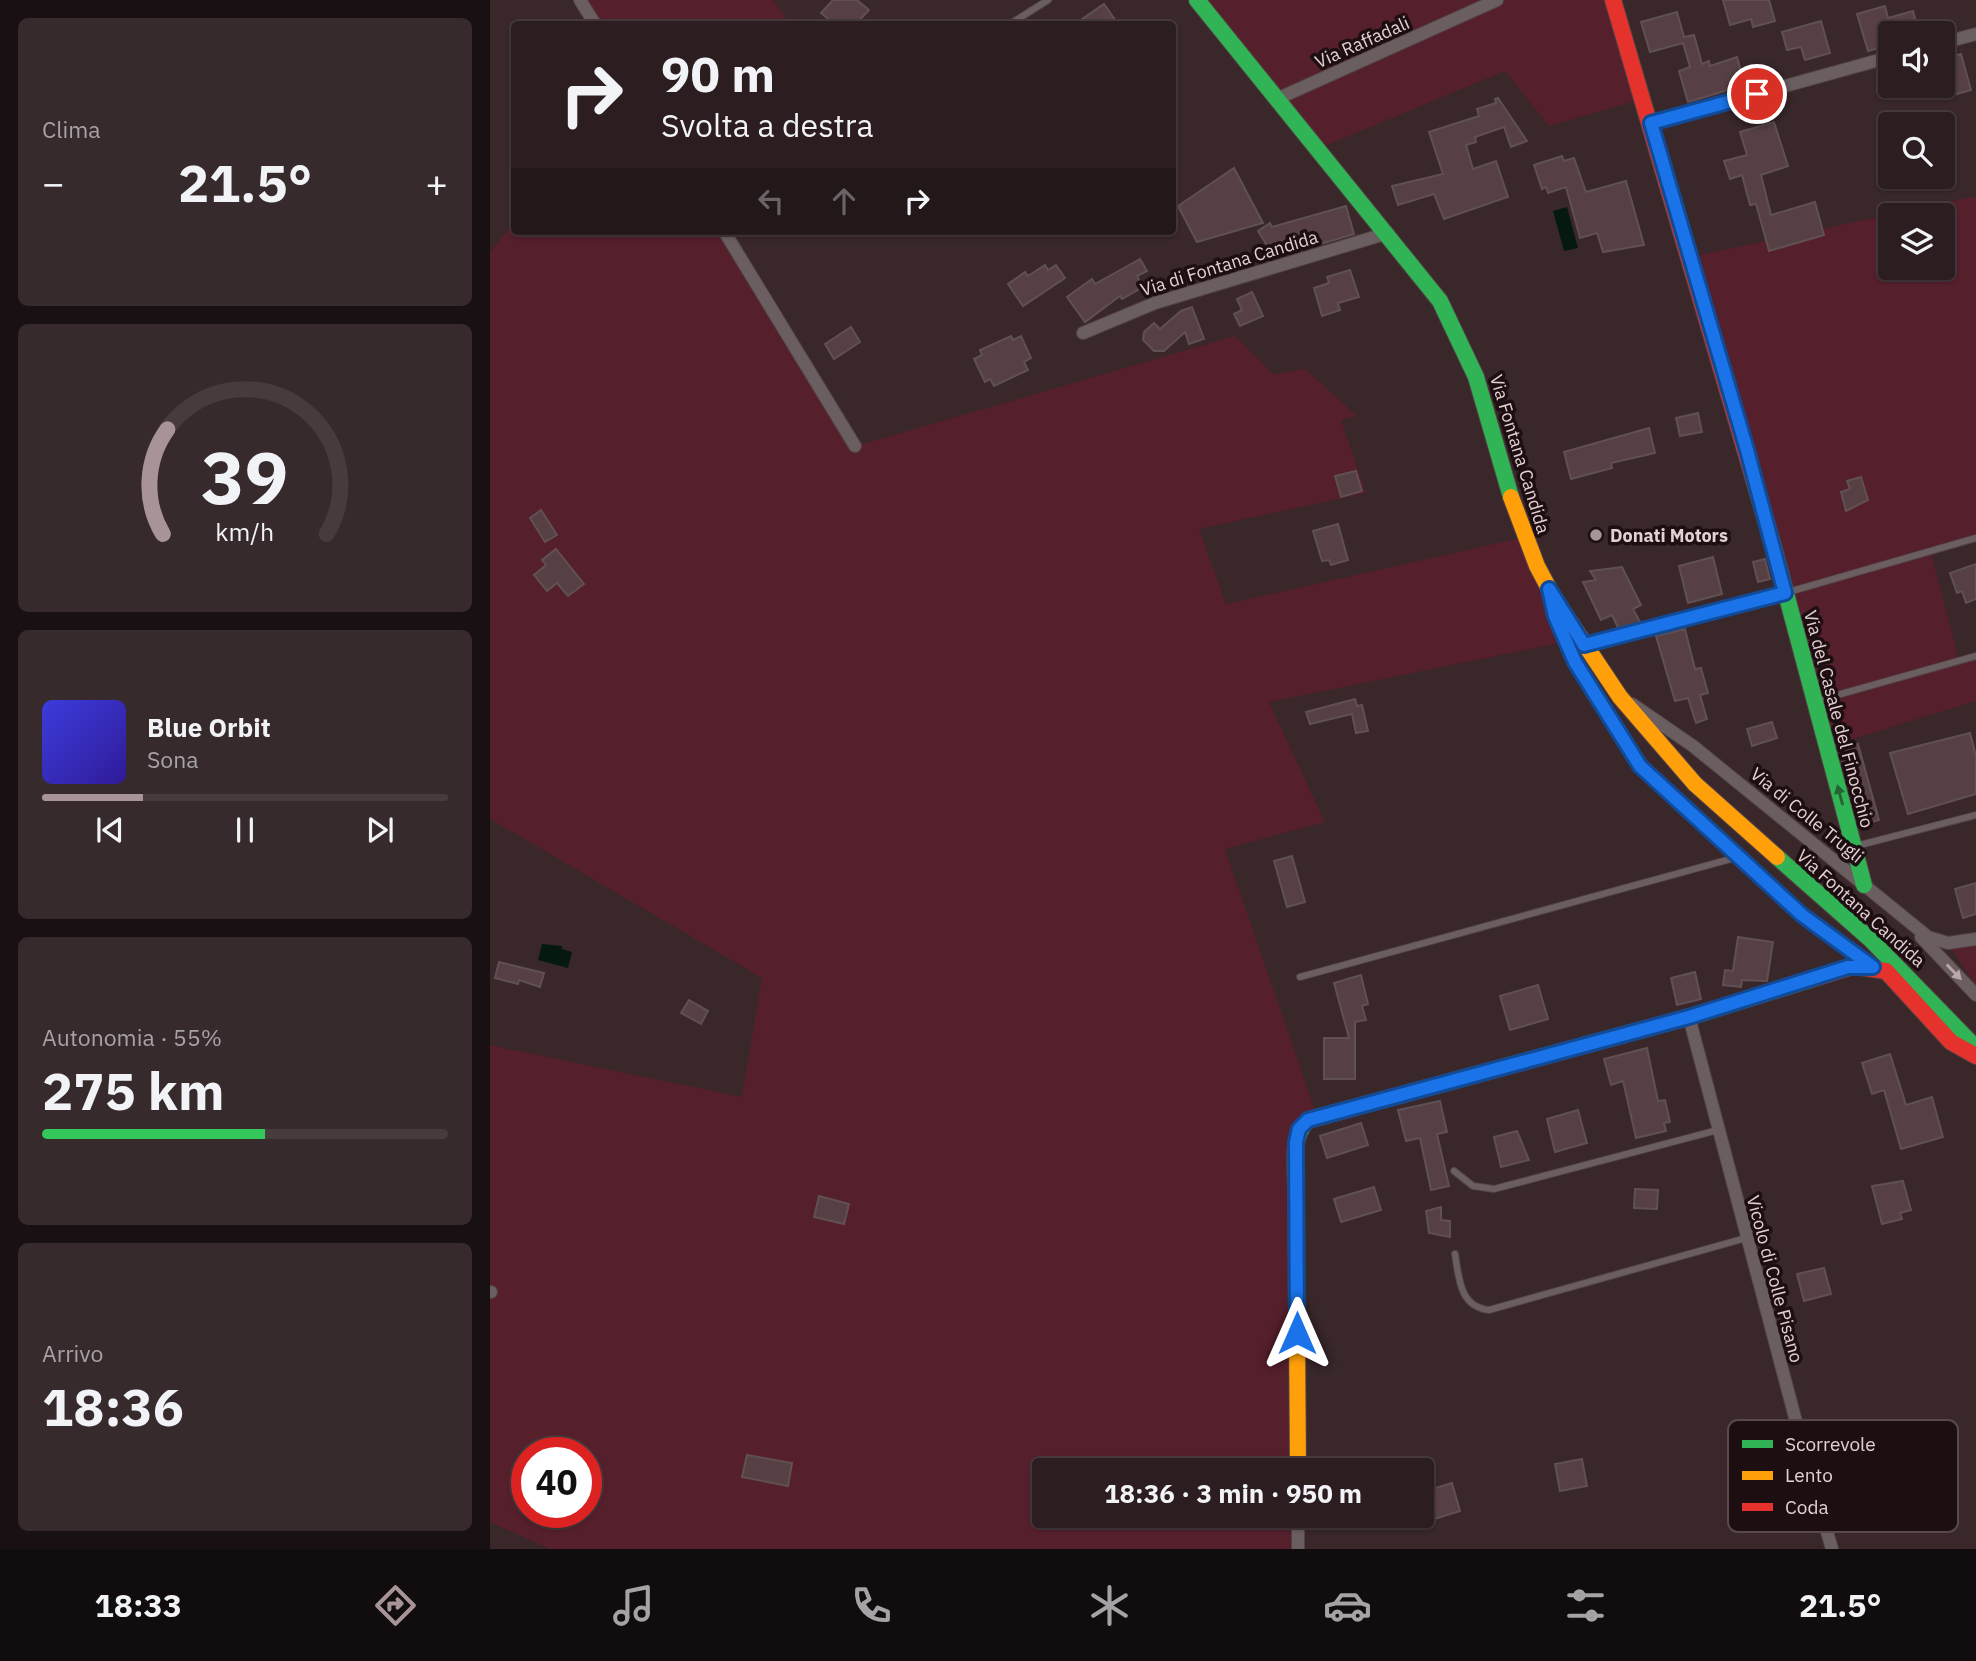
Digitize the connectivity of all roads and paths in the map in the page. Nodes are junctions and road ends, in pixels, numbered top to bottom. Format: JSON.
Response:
{"nodes":[{"id":1,"x":580,"y":0,"type":"edge"},
{"id":2,"x":1048,"y":0,"type":"edge"},
{"id":3,"x":1197,"y":0,"type":"edge"},
{"id":4,"x":1497,"y":0,"type":"edge"},
{"id":5,"x":1613,"y":0,"type":"edge"},
{"id":6,"x":594,"y":21,"type":"edge"},
{"id":7,"x":1015,"y":21,"type":"edge"},
{"id":8,"x":1976,"y":34,"type":"edge"},
{"id":9,"x":1955,"y":40,"type":"edge"},
{"id":10,"x":1878,"y":60,"type":"edge"},
{"id":11,"x":1279,"y":98,"type":"junction"},
{"id":12,"x":1651,"y":123,"type":"junction"},
{"id":13,"x":1388,"y":233,"type":"junction"},
{"id":14,"x":726,"y":235,"type":"edge"},
{"id":15,"x":1083,"y":333,"type":"dead end"},
{"id":16,"x":855,"y":446,"type":"dead end"},
{"id":17,"x":1976,"y":538,"type":"edge"},
{"id":18,"x":1549,"y":589,"type":"junction"},
{"id":19,"x":1785,"y":593,"type":"junction"},
{"id":20,"x":1584,"y":645,"type":"junction"},
{"id":21,"x":1976,"y":656,"type":"edge"},
{"id":22,"x":1619,"y":697,"type":"junction"},
{"id":23,"x":1814,"y":701,"type":"junction"},
{"id":24,"x":1976,"y":815,"type":"edge"},
{"id":25,"x":1854,"y":847,"type":"junction"},
{"id":26,"x":1738,"y":858,"type":"junction"},
{"id":27,"x":1864,"y":884,"type":"junction"},
{"id":28,"x":1899,"y":914,"type":"junction"},
{"id":29,"x":1976,"y":939,"type":"edge"},
{"id":30,"x":1873,"y":967,"type":"junction"},
{"id":31,"x":1300,"y":977,"type":"dead end"},
{"id":32,"x":1976,"y":995,"type":"edge"},
{"id":33,"x":1689,"y":1017,"type":"junction"},
{"id":34,"x":1976,"y":1048,"type":"edge"},
{"id":35,"x":1976,"y":1056,"type":"edge"},
{"id":36,"x":1718,"y":1130,"type":"junction"},
{"id":37,"x":1454,"y":1171,"type":"dead end"},
{"id":38,"x":1746,"y":1238,"type":"junction"},
{"id":39,"x":1455,"y":1254,"type":"dead end"},
{"id":40,"x":1796,"y":1420,"type":"edge"},
{"id":41,"x":1298,"y":1458,"type":"edge"},
{"id":42,"x":1298,"y":1528,"type":"edge"},
{"id":43,"x":1827,"y":1532,"type":"edge"},
{"id":44,"x":1298,"y":1549,"type":"edge"},
{"id":45,"x":1832,"y":1549,"type":"edge"}],
"edges":[{"from":1,"to":6,"type":"street"},
{"from":2,"to":7,"type":"lane"},
{"from":3,"to":11,"type":"street","name":"Via Fontana Candida"},
{"from":4,"to":11,"type":"street","name":"Via Raffadali"},
{"from":5,"to":12,"type":"street","name":"Via del Casale del Finocchio"},
{"from":8,"to":9,"type":"street"},
{"from":10,"to":12,"type":"street"},
{"from":11,"to":13,"type":"street","name":"Via Fontana Candida"},
{"from":12,"to":19,"type":"street","name":"Via del Casale del Finocchio"},
{"from":13,"to":15,"type":"street","name":"Via di Fontana Candida"},
{"from":13,"to":18,"type":"street","name":"Via Fontana Candida"},
{"from":14,"to":16,"type":"street"},
{"from":17,"to":19,"type":"lane"},
{"from":18,"to":20,"type":"street","name":"Via Fontana Candida"},
{"from":18,"to":26,"type":"lane"},
{"from":19,"to":20,"type":"lane"},
{"from":19,"to":23,"type":"street","name":"Via del Casale del Finocchio"},
{"from":20,"to":22,"type":"street","name":"Via Fontana Candida"},
{"from":21,"to":23,"type":"lane"},
{"from":22,"to":27,"type":"street","name":"Via di Colle Trugli"},
{"from":22,"to":34,"type":"street","name":"Via Fontana Candida"},
{"from":25,"to":23,"type":"street","name":"Via del Casale del Finocchio","one_way":true},
{"from":24,"to":25,"type":"lane"},
{"from":25,"to":27,"type":"street","name":"Via del Casale del Finocchio"},
{"from":26,"to":30,"type":"lane"},
{"from":26,"to":31,"type":"lane"},
{"from":27,"to":28,"type":"street","name":"Via di Colle Trugli"},
{"from":28,"to":29,"type":"street","name":"Via di Colle Trugli"},
{"from":28,"to":32,"type":"street","one_way":true},
{"from":30,"to":33,"type":"street"},
{"from":30,"to":35,"type":"street"},
{"from":33,"to":36,"type":"street","name":"Vicolo di Colle Pisano"},
{"from":33,"to":41,"type":"street"},
{"from":36,"to":37,"type":"lane"},
{"from":36,"to":38,"type":"street","name":"Vicolo di Colle Pisano"},
{"from":38,"to":39,"type":"lane"},
{"from":38,"to":40,"type":"street","name":"Vicolo di Colle Pisano"},
{"from":42,"to":44,"type":"street"},
{"from":43,"to":45,"type":"street","name":"Vicolo di Colle Pisano"}]}
